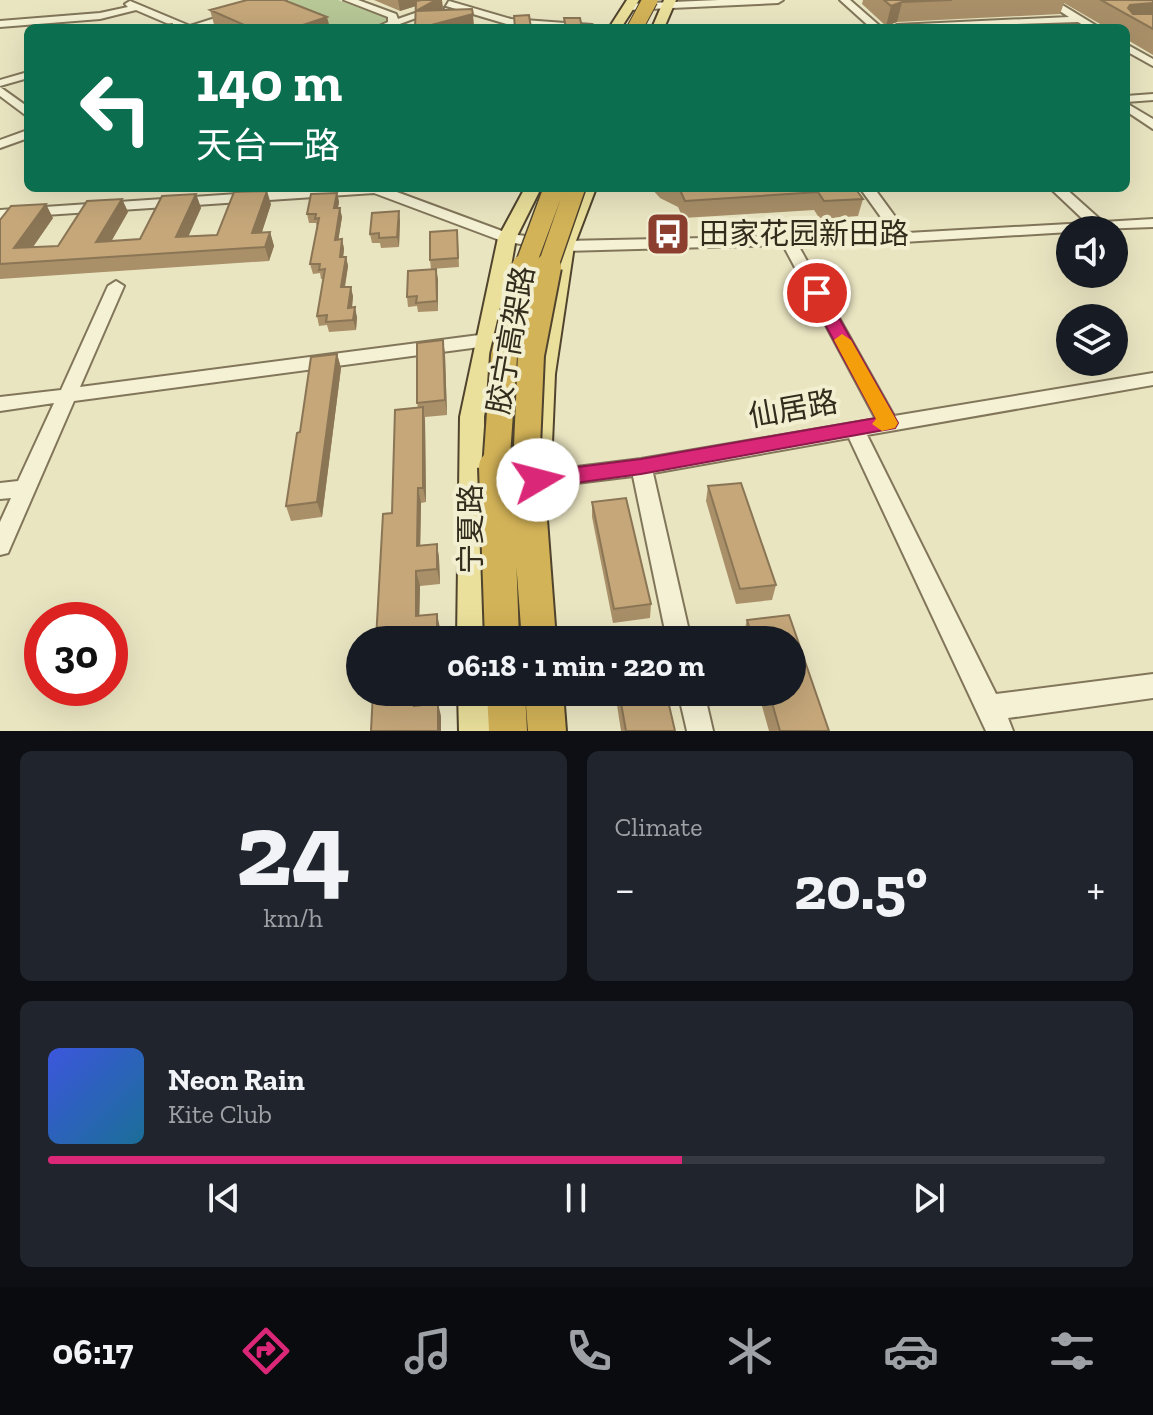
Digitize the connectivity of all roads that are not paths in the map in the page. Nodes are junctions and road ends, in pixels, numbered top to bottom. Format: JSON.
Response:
{"nodes":[{"id":1,"x":125,"y":0,"type":"edge"},
{"id":2,"x":281,"y":0,"type":"edge"},
{"id":3,"x":349,"y":0,"type":"edge"},
{"id":4,"x":462,"y":0,"type":"edge"},
{"id":5,"x":650,"y":0,"type":"edge"},
{"id":6,"x":778,"y":0,"type":"edge"},
{"id":7,"x":845,"y":0,"type":"edge"},
{"id":8,"x":1048,"y":0,"type":"edge"},
{"id":9,"x":667,"y":2,"type":"edge"},
{"id":10,"x":630,"y":3,"type":"edge"},
{"id":11,"x":449,"y":4,"type":"junction"},
{"id":12,"x":138,"y":7,"type":"junction"},
{"id":13,"x":1080,"y":19,"type":"junction"},
{"id":14,"x":0,"y":24,"type":"edge"},
{"id":15,"x":177,"y":24,"type":"edge"},
{"id":16,"x":206,"y":24,"type":"edge"},
{"id":17,"x":393,"y":24,"type":"edge"},
{"id":18,"x":398,"y":24,"type":"edge"},
{"id":19,"x":537,"y":24,"type":"edge"},
{"id":20,"x":617,"y":24,"type":"edge"},
{"id":21,"x":637,"y":24,"type":"edge"},
{"id":22,"x":652,"y":24,"type":"edge"},
{"id":23,"x":659,"y":24,"type":"edge"},
{"id":24,"x":872,"y":24,"type":"edge"},
{"id":25,"x":978,"y":24,"type":"edge"},
{"id":26,"x":1088,"y":24,"type":"edge"},
{"id":27,"x":1153,"y":53,"type":"edge"},
{"id":28,"x":1132,"y":54,"type":"edge"},
{"id":29,"x":1153,"y":63,"type":"edge"},
{"id":30,"x":24,"y":76,"type":"edge"},
{"id":31,"x":0,"y":83,"type":"edge"},
{"id":32,"x":0,"y":90,"type":"edge"},
{"id":33,"x":1153,"y":97,"type":"edge"},
{"id":34,"x":1130,"y":99,"type":"edge"},
{"id":35,"x":1130,"y":109,"type":"edge"},
{"id":36,"x":24,"y":110,"type":"edge"},
{"id":37,"x":1153,"y":125,"type":"edge"},
{"id":38,"x":24,"y":135,"type":"edge"},
{"id":39,"x":0,"y":144,"type":"edge"},
{"id":40,"x":104,"y":192,"type":"edge"},
{"id":41,"x":311,"y":192,"type":"edge"},
{"id":42,"x":384,"y":192,"type":"edge"},
{"id":43,"x":531,"y":192,"type":"edge"},
{"id":44,"x":552,"y":192,"type":"edge"},
{"id":45,"x":574,"y":192,"type":"edge"},
{"id":46,"x":586,"y":192,"type":"edge"},
{"id":47,"x":870,"y":192,"type":"edge"},
{"id":48,"x":1062,"y":192,"type":"edge"},
{"id":49,"x":95,"y":206,"type":"junction"},
{"id":50,"x":0,"y":214,"type":"edge"},
{"id":51,"x":1088,"y":216,"type":"edge"},
{"id":52,"x":1153,"y":223,"type":"edge"},
{"id":53,"x":1128,"y":225,"type":"edge"},
{"id":54,"x":1056,"y":230,"type":"edge"},
{"id":55,"x":507,"y":238,"type":"junction"},
{"id":56,"x":903,"y":238,"type":"junction"},
{"id":57,"x":788,"y":241,"type":"junction"},
{"id":58,"x":565,"y":246,"type":"junction"},
{"id":59,"x":116,"y":286,"type":"dead end"},
{"id":60,"x":487,"y":340,"type":"junction"},
{"id":61,"x":1153,"y":379,"type":"edge"},
{"id":62,"x":66,"y":396,"type":"junction"},
{"id":63,"x":0,"y":404,"type":"edge"},
{"id":64,"x":888,"y":423,"type":"junction"},
{"id":65,"x":854,"y":429,"type":"junction"},
{"id":66,"x":641,"y":467,"type":"junction"},
{"id":67,"x":538,"y":480,"type":"junction"},
{"id":68,"x":471,"y":488,"type":"junction"},
{"id":69,"x":25,"y":489,"type":"junction"},
{"id":70,"x":0,"y":491,"type":"edge"},
{"id":71,"x":0,"y":546,"type":"edge"},
{"id":72,"x":472,"y":626,"type":"edge"},
{"id":73,"x":501,"y":626,"type":"edge"},
{"id":74,"x":538,"y":626,"type":"edge"},
{"id":75,"x":550,"y":626,"type":"edge"},
{"id":76,"x":676,"y":626,"type":"edge"},
{"id":77,"x":1153,"y":686,"type":"edge"},
{"id":78,"x":474,"y":706,"type":"edge"},
{"id":79,"x":507,"y":706,"type":"edge"},
{"id":80,"x":545,"y":706,"type":"edge"},
{"id":81,"x":557,"y":706,"type":"edge"},
{"id":82,"x":694,"y":706,"type":"edge"},
{"id":83,"x":994,"y":719,"type":"edge"},
{"id":84,"x":475,"y":731,"type":"edge"},
{"id":85,"x":508,"y":731,"type":"edge"},
{"id":86,"x":547,"y":731,"type":"edge"},
{"id":87,"x":560,"y":731,"type":"edge"},
{"id":88,"x":700,"y":731,"type":"edge"}],
"edges":[{"from":1,"to":12,"type":"street"},
{"from":2,"to":16,"type":"street"},
{"from":3,"to":17,"type":"street"},
{"from":4,"to":11,"type":"street"},
{"from":5,"to":21,"type":"highway","bridge":true},
{"from":6,"to":9,"type":"street"},
{"from":7,"to":24,"type":"street"},
{"from":8,"to":13,"type":"street"},
{"from":9,"to":10,"type":"street"},
{"from":9,"to":22,"type":"highway"},
{"from":9,"to":23,"type":"main road"},
{"from":10,"to":20,"type":"main road"},
{"from":11,"to":18,"type":"street"},
{"from":11,"to":19,"type":"street"},
{"from":12,"to":14,"type":"street"},
{"from":12,"to":15,"type":"street"},
{"from":13,"to":25,"type":"street"},
{"from":13,"to":26,"type":"street"},
{"from":27,"to":28,"type":"street"},
{"from":28,"to":29,"type":"street"},
{"from":30,"to":31,"type":"street"},
{"from":32,"to":36,"type":"street"},
{"from":33,"to":34,"type":"street"},
{"from":35,"to":37,"type":"street"},
{"from":38,"to":39,"type":"street"},
{"from":40,"to":49,"type":"street"},
{"from":41,"to":49,"type":"street"},
{"from":42,"to":55,"type":"street"},
{"from":43,"to":55,"type":"main road","name":"宁夏路"},
{"from":44,"to":73,"type":"highway","name":"胶宁高架路","bridge":true},
{"from":45,"to":74,"type":"highway","name":"胶宁高架路","bridge":true},
{"from":46,"to":58,"type":"main road"},
{"from":47,"to":56,"type":"street"},
{"from":48,"to":51,"type":"street"},
{"from":49,"to":50,"type":"street"},
{"from":52,"to":53,"type":"street"},
{"from":54,"to":56,"type":"street"},
{"from":55,"to":58,"type":"street"},
{"from":55,"to":60,"type":"main road","name":"宁夏路"},
{"from":56,"to":57,"type":"street"},
{"from":57,"to":58,"type":"street"},
{"from":57,"to":64,"type":"street"},
{"from":58,"to":67,"type":"main road"},
{"from":59,"to":62,"type":"street"},
{"from":60,"to":62,"type":"street"},
{"from":60,"to":68,"type":"main road","name":"宁夏路"},
{"from":61,"to":64,"type":"street","name":"仙居路"},
{"from":62,"to":63,"type":"street"},
{"from":62,"to":69,"type":"street"},
{"from":64,"to":65,"type":"street","name":"仙居路"},
{"from":65,"to":66,"type":"street","name":"仙居路"},
{"from":65,"to":83,"type":"street"},
{"from":66,"to":67,"type":"street","name":"仙居路"},
{"from":66,"to":76,"type":"street"},
{"from":67,"to":68,"type":"street","name":"仙居路"},
{"from":67,"to":75,"type":"main road"},
{"from":68,"to":72,"type":"main road","name":"宁夏路"},
{"from":69,"to":70,"type":"street"},
{"from":69,"to":71,"type":"street"},
{"from":77,"to":83,"type":"street"},
{"from":78,"to":84,"type":"main road"},
{"from":79,"to":85,"type":"highway"},
{"from":80,"to":86,"type":"highway"},
{"from":81,"to":87,"type":"main road"},
{"from":82,"to":88,"type":"street"}]}
